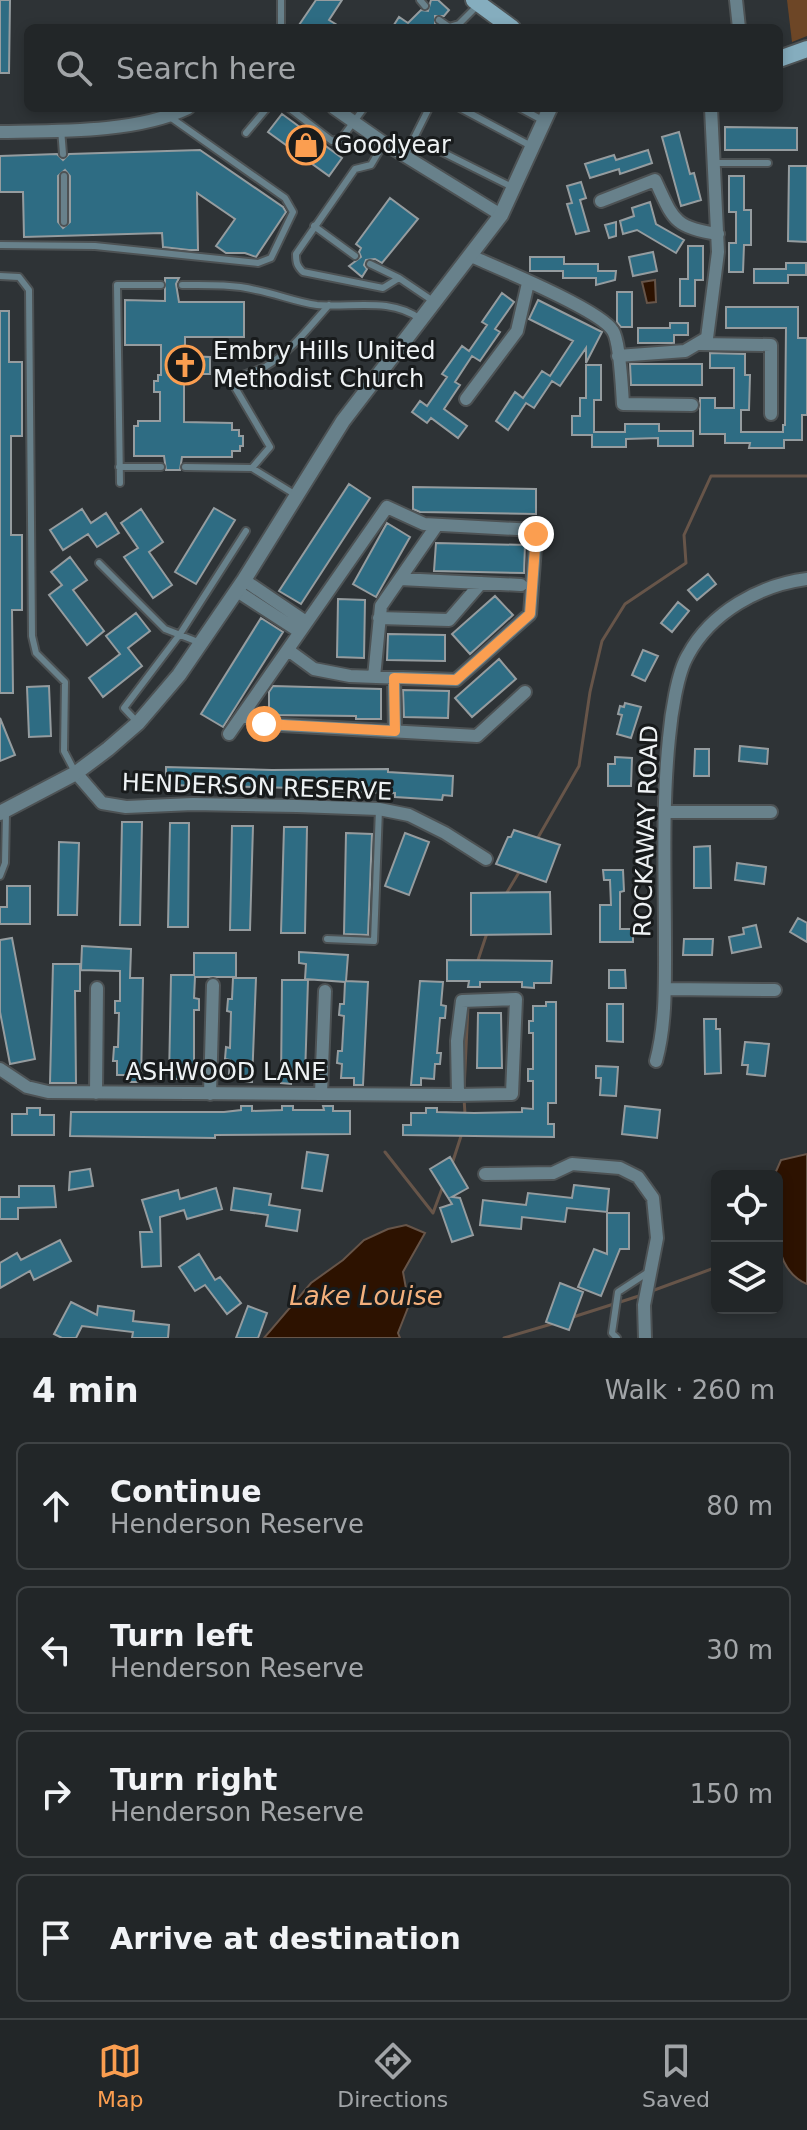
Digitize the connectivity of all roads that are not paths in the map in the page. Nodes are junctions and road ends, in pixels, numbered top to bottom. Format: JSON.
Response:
{"nodes":[{"id":1,"x":281,"y":0,"type":"edge"},
{"id":2,"x":736,"y":0,"type":"edge"},
{"id":3,"x":485,"y":5,"type":"edge"},
{"id":4,"x":439,"y":20,"type":"dead end"},
{"id":5,"x":281,"y":24,"type":"edge"},
{"id":6,"x":445,"y":24,"type":"edge"},
{"id":7,"x":459,"y":24,"type":"edge"},
{"id":8,"x":507,"y":24,"type":"edge"},
{"id":9,"x":739,"y":24,"type":"edge"},
{"id":10,"x":807,"y":49,"type":"edge"},
{"id":11,"x":783,"y":58,"type":"edge"},
{"id":12,"x":180,"y":112,"type":"edge"},
{"id":13,"x":264,"y":112,"type":"edge"},
{"id":14,"x":294,"y":112,"type":"edge"},
{"id":15,"x":340,"y":112,"type":"edge"},
{"id":16,"x":361,"y":112,"type":"edge"},
{"id":17,"x":427,"y":112,"type":"edge"},
{"id":18,"x":467,"y":112,"type":"edge"},
{"id":19,"x":711,"y":112,"type":"edge"},
{"id":20,"x":547,"y":115,"type":"edge"},
{"id":21,"x":170,"y":117,"type":"junction"},
{"id":22,"x":354,"y":122,"type":"junction"},
{"id":23,"x":61,"y":129,"type":"junction"},
{"id":24,"x":0,"y":132,"type":"edge"},
{"id":25,"x":246,"y":133,"type":"dead end"},
{"id":26,"x":414,"y":138,"type":"junction"},
{"id":27,"x":384,"y":143,"type":"junction"},
{"id":28,"x":533,"y":147,"type":"junction"},
{"id":29,"x":63,"y":154,"type":"dead end"},
{"id":30,"x":405,"y":156,"type":"junction"},
{"id":31,"x":714,"y":163,"type":"junction"},
{"id":32,"x":768,"y":163,"type":"dead end"},
{"id":33,"x":64,"y":176,"type":"dead end"},
{"id":34,"x":515,"y":188,"type":"junction"},
{"id":35,"x":601,"y":201,"type":"dead end"},
{"id":36,"x":501,"y":215,"type":"junction"},
{"id":37,"x":64,"y":222,"type":"dead end"},
{"id":38,"x":314,"y":226,"type":"junction"},
{"id":39,"x":718,"y":234,"type":"junction"},
{"id":40,"x":0,"y":245,"type":"edge"},
{"id":41,"x":355,"y":256,"type":"dead end"},
{"id":42,"x":471,"y":256,"type":"junction"},
{"id":43,"x":370,"y":264,"type":"dead end"},
{"id":44,"x":0,"y":276,"type":"edge"},
{"id":45,"x":399,"y":278,"type":"junction"},
{"id":46,"x":528,"y":283,"type":"junction"},
{"id":47,"x":161,"y":285,"type":"dead end"},
{"id":48,"x":182,"y":285,"type":"dead end"},
{"id":49,"x":433,"y":301,"type":"junction"},
{"id":50,"x":329,"y":305,"type":"junction"},
{"id":51,"x":420,"y":319,"type":"junction"},
{"id":52,"x":700,"y":344,"type":"junction"},
{"id":53,"x":618,"y":356,"type":"junction"},
{"id":54,"x":466,"y":399,"type":"dead end"},
{"id":55,"x":692,"y":405,"type":"dead end"},
{"id":56,"x":771,"y":414,"type":"dead end"},
{"id":57,"x":119,"y":467,"type":"junction"},
{"id":58,"x":161,"y":467,"type":"dead end"},
{"id":59,"x":185,"y":467,"type":"dead end"},
{"id":60,"x":252,"y":468,"type":"junction"},
{"id":61,"x":120,"y":483,"type":"dead end"},
{"id":62,"x":296,"y":495,"type":"junction"},
{"id":63,"x":437,"y":525,"type":"junction"},
{"id":64,"x":246,"y":531,"type":"dead end"},
{"id":65,"x":99,"y":563,"type":"dead end"},
{"id":66,"x":400,"y":579,"type":"junction"},
{"id":67,"x":807,"y":579,"type":"edge"},
{"id":68,"x":481,"y":583,"type":"junction"},
{"id":69,"x":521,"y":585,"type":"dead end"},
{"id":70,"x":241,"y":586,"type":"junction"},
{"id":71,"x":379,"y":618,"type":"junction"},
{"id":72,"x":303,"y":627,"type":"junction"},
{"id":73,"x":180,"y":634,"type":"junction"},
{"id":74,"x":202,"y":644,"type":"junction"},
{"id":75,"x":288,"y":650,"type":"junction"},
{"id":76,"x":374,"y":677,"type":"junction"},
{"id":77,"x":394,"y":678,"type":"junction"},
{"id":78,"x":525,"y":692,"type":"dead end"},
{"id":79,"x":242,"y":715,"type":"junction"},
{"id":80,"x":138,"y":723,"type":"junction"},
{"id":81,"x":395,"y":731,"type":"junction"},
{"id":82,"x":229,"y":734,"type":"dead end"},
{"id":83,"x":76,"y":773,"type":"junction"},
{"id":84,"x":379,"y":809,"type":"junction"},
{"id":85,"x":3,"y":812,"type":"edge"},
{"id":86,"x":665,"y":812,"type":"junction"},
{"id":87,"x":771,"y":812,"type":"dead end"},
{"id":88,"x":486,"y":859,"type":"dead end"},
{"id":89,"x":0,"y":876,"type":"edge"},
{"id":90,"x":327,"y":939,"type":"dead end"},
{"id":91,"x":213,"y":985,"type":"dead end"},
{"id":92,"x":97,"y":988,"type":"dead end"},
{"id":93,"x":665,"y":989,"type":"junction"},
{"id":94,"x":775,"y":990,"type":"dead end"},
{"id":95,"x":325,"y":991,"type":"dead end"},
{"id":96,"x":656,"y":1061,"type":"dead end"},
{"id":97,"x":0,"y":1069,"type":"edge"},
{"id":98,"x":96,"y":1093,"type":"junction"},
{"id":99,"x":210,"y":1094,"type":"junction"},
{"id":100,"x":321,"y":1094,"type":"junction"},
{"id":101,"x":458,"y":1095,"type":"junction"},
{"id":102,"x":485,"y":1174,"type":"dead end"},
{"id":103,"x":653,"y":1269,"type":"junction"},
{"id":104,"x":617,"y":1338,"type":"edge"},
{"id":105,"x":645,"y":1338,"type":"edge"}],
"edges":[{"from":1,"to":5,"type":"lane"},
{"from":2,"to":9,"type":"street"},
{"from":3,"to":7,"type":"lane"},
{"from":3,"to":8,"type":"main road"},
{"from":4,"to":6,"type":"lane"},
{"from":10,"to":11,"type":"main road"},
{"from":12,"to":21,"type":"street"},
{"from":13,"to":25,"type":"lane"},
{"from":14,"to":22,"type":"lane"},
{"from":15,"to":22,"type":"street"},
{"from":16,"to":22,"type":"lane"},
{"from":17,"to":26,"type":"lane"},
{"from":18,"to":28,"type":"lane"},
{"from":19,"to":31,"type":"street"},
{"from":20,"to":28,"type":"street"},
{"from":21,"to":23,"type":"street"},
{"from":21,"to":40,"type":"lane"},
{"from":22,"to":27,"type":"street"},
{"from":23,"to":24,"type":"street"},
{"from":23,"to":29,"type":"lane"},
{"from":26,"to":30,"type":"lane"},
{"from":26,"to":34,"type":"lane"},
{"from":27,"to":30,"type":"street"},
{"from":27,"to":38,"type":"lane"},
{"from":28,"to":34,"type":"street"},
{"from":30,"to":36,"type":"street"},
{"from":31,"to":32,"type":"lane"},
{"from":31,"to":39,"type":"street"},
{"from":33,"to":37,"type":"lane"},
{"from":34,"to":36,"type":"street"},
{"from":35,"to":39,"type":"street"},
{"from":36,"to":42,"type":"street"},
{"from":38,"to":41,"type":"lane"},
{"from":38,"to":45,"type":"lane"},
{"from":39,"to":52,"type":"street"},
{"from":42,"to":46,"type":"street"},
{"from":42,"to":49,"type":"street"},
{"from":43,"to":45,"type":"lane"},
{"from":44,"to":83,"type":"lane"},
{"from":45,"to":49,"type":"lane"},
{"from":46,"to":53,"type":"street"},
{"from":46,"to":54,"type":"street"},
{"from":47,"to":57,"type":"lane"},
{"from":48,"to":50,"type":"lane"},
{"from":49,"to":51,"type":"street"},
{"from":50,"to":51,"type":"lane"},
{"from":50,"to":60,"type":"lane"},
{"from":51,"to":62,"type":"street"},
{"from":52,"to":53,"type":"street"},
{"from":52,"to":56,"type":"street"},
{"from":53,"to":55,"type":"street"},
{"from":57,"to":58,"type":"lane"},
{"from":57,"to":61,"type":"lane"},
{"from":59,"to":60,"type":"lane"},
{"from":60,"to":62,"type":"lane"},
{"from":62,"to":70,"type":"street"},
{"from":63,"to":66,"type":"street"},
{"from":63,"to":72,"type":"street"},
{"from":63,"to":77,"type":"street"},
{"from":64,"to":73,"type":"lane"},
{"from":65,"to":73,"type":"lane"},
{"from":66,"to":68,"type":"street"},
{"from":66,"to":71,"type":"street"},
{"from":67,"to":86,"type":"street","name":"ROCKAWAY ROAD"},
{"from":68,"to":69,"type":"street"},
{"from":68,"to":71,"type":"street"},
{"from":70,"to":72,"type":"street"},
{"from":70,"to":74,"type":"street"},
{"from":71,"to":76,"type":"street"},
{"from":72,"to":75,"type":"street"},
{"from":73,"to":74,"type":"lane"},
{"from":73,"to":80,"type":"lane"},
{"from":74,"to":80,"type":"street"},
{"from":75,"to":76,"type":"street"},
{"from":75,"to":79,"type":"street"},
{"from":76,"to":77,"type":"street"},
{"from":77,"to":81,"type":"street"},
{"from":78,"to":81,"type":"street"},
{"from":79,"to":81,"type":"street"},
{"from":79,"to":82,"type":"street"},
{"from":80,"to":83,"type":"street"},
{"from":83,"to":84,"type":"street","name":"HENDERSON RESERVE"},
{"from":83,"to":85,"type":"street"},
{"from":84,"to":88,"type":"street","name":"HENDERSON RESERVE"},
{"from":84,"to":90,"type":"lane"},
{"from":85,"to":89,"type":"lane"},
{"from":86,"to":87,"type":"street"},
{"from":86,"to":93,"type":"street","name":"ROCKAWAY ROAD"},
{"from":91,"to":99,"type":"street"},
{"from":92,"to":98,"type":"street"},
{"from":93,"to":94,"type":"street"},
{"from":93,"to":96,"type":"street","name":"ROCKAWAY ROAD"},
{"from":95,"to":100,"type":"street"},
{"from":97,"to":98,"type":"street","name":"ASHWOOD LANE"},
{"from":98,"to":99,"type":"street","name":"ASHWOOD LANE"},
{"from":99,"to":100,"type":"street","name":"ASHWOOD LANE"},
{"from":100,"to":101,"type":"street","name":"ASHWOOD LANE"},
{"from":101,"to":101,"type":"street","name":"ASHWOOD LANE"},
{"from":102,"to":103,"type":"street"},
{"from":103,"to":104,"type":"lane"},
{"from":103,"to":105,"type":"street"}]}
